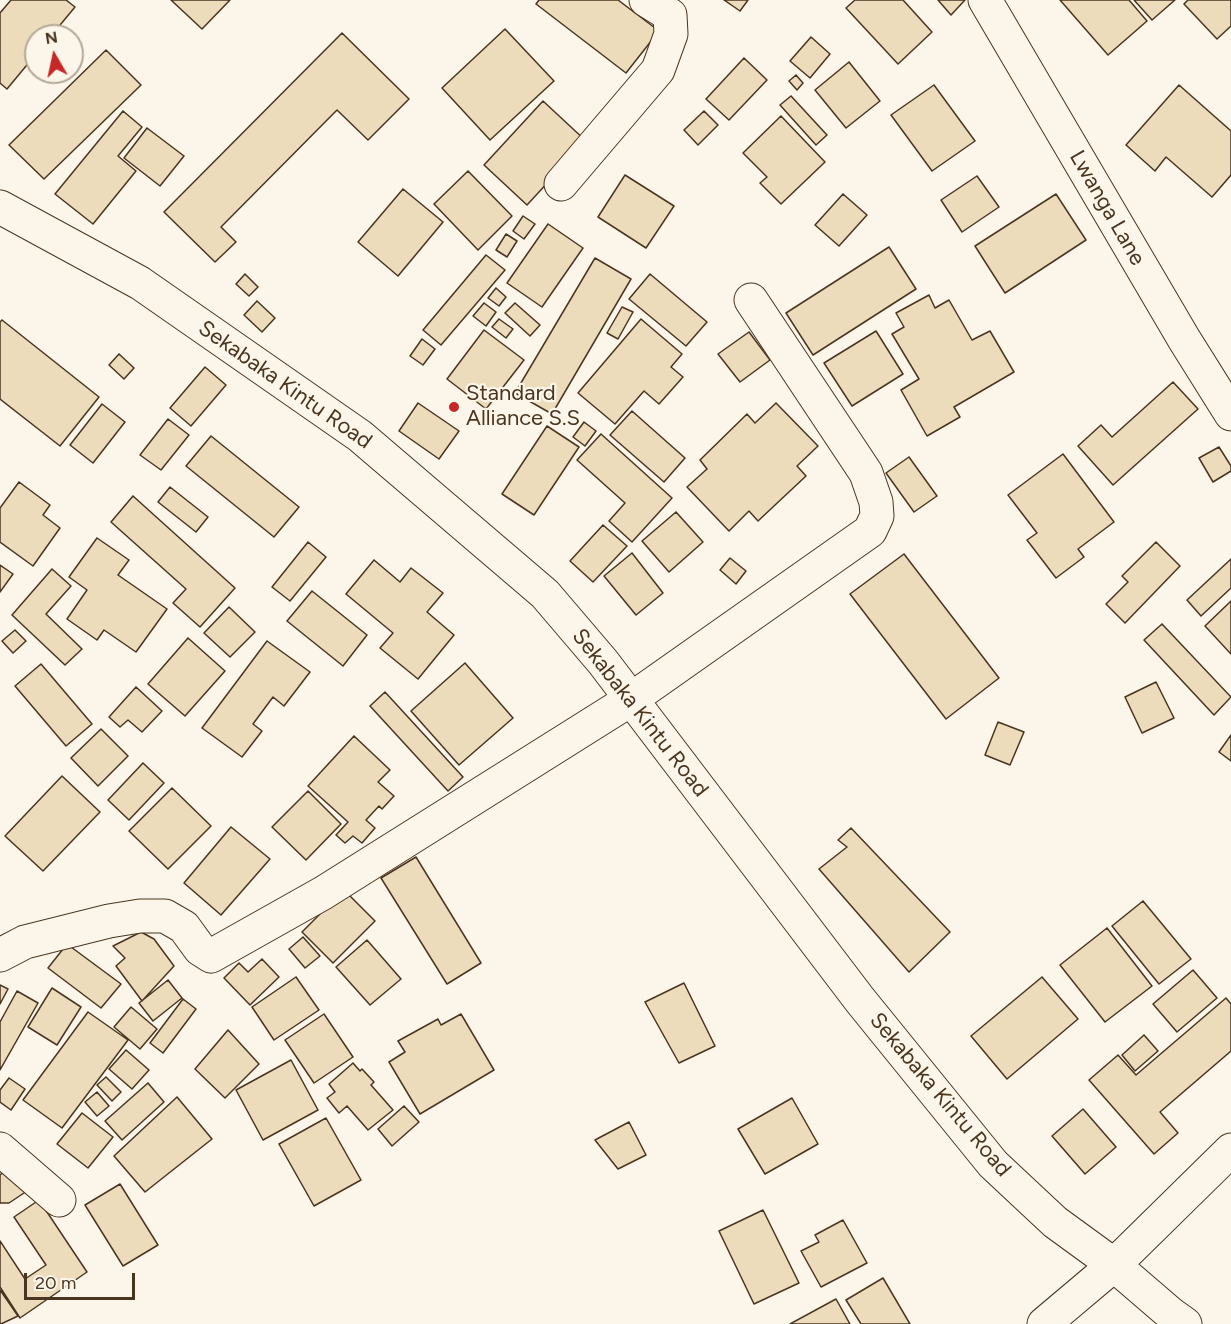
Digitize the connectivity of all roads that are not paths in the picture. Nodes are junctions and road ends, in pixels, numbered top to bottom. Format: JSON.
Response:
{"nodes":[{"id":1,"x":646,"y":0,"type":"edge"},
{"id":2,"x":985,"y":0,"type":"edge"},
{"id":3,"x":561,"y":184,"type":"dead end"},
{"id":4,"x":0,"y":207,"type":"edge"},
{"id":5,"x":751,"y":300,"type":"dead end"},
{"id":6,"x":1231,"y":414,"type":"edge"},
{"id":7,"x":630,"y":700,"type":"junction"},
{"id":8,"x":0,"y":955,"type":"edge"},
{"id":9,"x":0,"y":1149,"type":"edge"},
{"id":10,"x":1231,"y":1150,"type":"edge"},
{"id":11,"x":59,"y":1200,"type":"dead end"},
{"id":12,"x":1114,"y":1265,"type":"junction"},
{"id":13,"x":1044,"y":1324,"type":"edge"},
{"id":14,"x":1185,"y":1324,"type":"edge"}],
"edges":[{"from":1,"to":3,"type":"street"},
{"from":2,"to":6,"type":"street","name":"Lwanga Lane"},
{"from":4,"to":7,"type":"street","name":"Sekabaka Kintu Road"},
{"from":5,"to":7,"type":"street"},
{"from":7,"to":8,"type":"street"},
{"from":7,"to":12,"type":"street","name":"Sekabaka Kintu Road"},
{"from":9,"to":11,"type":"street"},
{"from":10,"to":12,"type":"street"},
{"from":12,"to":13,"type":"street"},
{"from":12,"to":14,"type":"street","name":"Sekabaka Kintu Road"}]}
